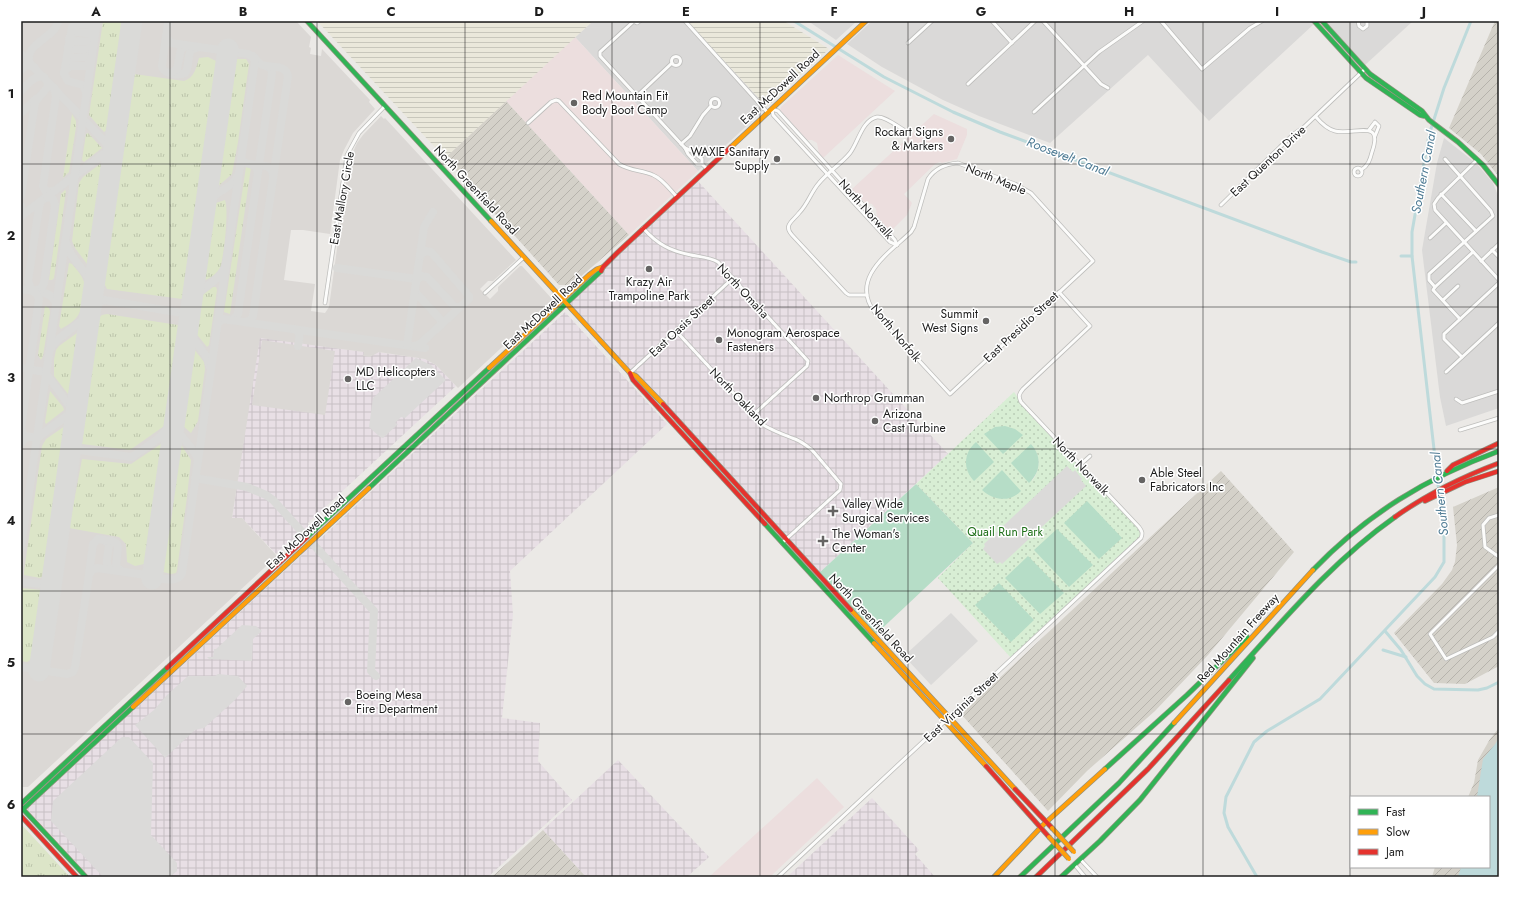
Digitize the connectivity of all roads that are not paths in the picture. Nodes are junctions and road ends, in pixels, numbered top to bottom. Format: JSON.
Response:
{"nodes":[{"id":1,"x":307,"y":21,"type":"edge"},
{"id":2,"x":633,"y":21,"type":"edge"},
{"id":3,"x":640,"y":21,"type":"edge"},
{"id":4,"x":685,"y":21,"type":"edge"},
{"id":5,"x":866,"y":21,"type":"edge"},
{"id":6,"x":932,"y":21,"type":"edge"},
{"id":7,"x":992,"y":21,"type":"edge"},
{"id":8,"x":1035,"y":21,"type":"edge"},
{"id":9,"x":1042,"y":21,"type":"edge"},
{"id":10,"x":1143,"y":21,"type":"edge"},
{"id":11,"x":1161,"y":21,"type":"edge"},
{"id":12,"x":1262,"y":21,"type":"edge"},
{"id":13,"x":1314,"y":21,"type":"edge"},
{"id":14,"x":1322,"y":21,"type":"edge"},
{"id":15,"x":1358,"y":21,"type":"edge"},
{"id":16,"x":1367,"y":21,"type":"edge"},
{"id":17,"x":908,"y":43,"type":"dead end"},
{"id":18,"x":1012,"y":43,"type":"junction"},
{"id":19,"x":672,"y":63,"type":"dead end"},
{"id":20,"x":1084,"y":65,"type":"junction"},
{"id":21,"x":1365,"y":69,"type":"junction"},
{"id":22,"x":1361,"y":73,"type":"junction"},
{"id":23,"x":968,"y":84,"type":"dead end"},
{"id":24,"x":1108,"y":88,"type":"dead end"},
{"id":25,"x":637,"y":96,"type":"junction"},
{"id":26,"x":385,"y":106,"type":"junction"},
{"id":27,"x":711,"y":106,"type":"dead end"},
{"id":28,"x":772,"y":109,"type":"junction"},
{"id":29,"x":1034,"y":112,"type":"dead end"},
{"id":30,"x":768,"y":113,"type":"junction"},
{"id":31,"x":1424,"y":116,"type":"junction"},
{"id":32,"x":1316,"y":117,"type":"junction"},
{"id":33,"x":528,"y":123,"type":"dead end"},
{"id":34,"x":904,"y":130,"type":"dead end"},
{"id":35,"x":1369,"y":130,"type":"junction"},
{"id":36,"x":1375,"y":136,"type":"junction"},
{"id":37,"x":681,"y":144,"type":"junction"},
{"id":38,"x":685,"y":148,"type":"junction"},
{"id":39,"x":1445,"y":159,"type":"dead end"},
{"id":40,"x":1477,"y":160,"type":"junction"},
{"id":41,"x":702,"y":164,"type":"junction"},
{"id":42,"x":707,"y":169,"type":"junction"},
{"id":43,"x":1361,"y":170,"type":"dead end"},
{"id":44,"x":830,"y":172,"type":"junction"},
{"id":45,"x":1460,"y":177,"type":"junction"},
{"id":46,"x":1499,"y":185,"type":"edge"},
{"id":47,"x":1441,"y":194,"type":"junction"},
{"id":48,"x":677,"y":197,"type":"junction"},
{"id":49,"x":1221,"y":205,"type":"dead end"},
{"id":50,"x":869,"y":211,"type":"junction"},
{"id":51,"x":865,"y":215,"type":"junction"},
{"id":52,"x":1446,"y":222,"type":"junction"},
{"id":53,"x":643,"y":228,"type":"junction"},
{"id":54,"x":1476,"y":231,"type":"junction"},
{"id":55,"x":1430,"y":238,"type":"dead end"},
{"id":56,"x":1464,"y":242,"type":"junction"},
{"id":57,"x":1499,"y":244,"type":"edge"},
{"id":58,"x":897,"y":245,"type":"junction"},
{"id":59,"x":1492,"y":250,"type":"junction"},
{"id":60,"x":1473,"y":252,"type":"junction"},
{"id":61,"x":524,"y":257,"type":"junction"},
{"id":62,"x":1499,"y":257,"type":"edge"},
{"id":63,"x":1093,"y":260,"type":"joint"},
{"id":64,"x":1481,"y":261,"type":"junction"},
{"id":65,"x":604,"y":267,"type":"junction"},
{"id":66,"x":733,"y":278,"type":"junction"},
{"id":67,"x":1499,"y":281,"type":"edge"},
{"id":68,"x":1458,"y":286,"type":"dead end"},
{"id":69,"x":1435,"y":287,"type":"junction"},
{"id":70,"x":1059,"y":292,"type":"junction"},
{"id":71,"x":485,"y":293,"type":"dead end"},
{"id":72,"x":867,"y":295,"type":"junction"},
{"id":73,"x":563,"y":299,"type":"junction"},
{"id":74,"x":1443,"y":300,"type":"junction"},
{"id":75,"x":325,"y":302,"type":"dead end"},
{"id":76,"x":567,"y":303,"type":"junction"},
{"id":77,"x":1460,"y":319,"type":"junction"},
{"id":78,"x":1499,"y":323,"type":"edge"},
{"id":79,"x":676,"y":332,"type":"junction"},
{"id":80,"x":1462,"y":357,"type":"junction"},
{"id":81,"x":1446,"y":372,"type":"dead end"},
{"id":82,"x":630,"y":373,"type":"junction"},
{"id":83,"x":1499,"y":391,"type":"edge"},
{"id":84,"x":950,"y":394,"type":"joint"},
{"id":85,"x":459,"y":396,"type":"junction"},
{"id":86,"x":1456,"y":399,"type":"dead end"},
{"id":87,"x":463,"y":400,"type":"junction"},
{"id":88,"x":753,"y":415,"type":"junction"},
{"id":89,"x":1499,"y":418,"type":"edge"},
{"id":90,"x":1460,"y":430,"type":"dead end"},
{"id":91,"x":1499,"y":443,"type":"edge"},
{"id":92,"x":1499,"y":451,"type":"edge"},
{"id":93,"x":1090,"y":456,"type":"dead end"},
{"id":94,"x":704,"y":457,"type":"junction"},
{"id":95,"x":1499,"y":463,"type":"edge"},
{"id":96,"x":1080,"y":465,"type":"junction"},
{"id":97,"x":1499,"y":471,"type":"edge"},
{"id":98,"x":1445,"y":473,"type":"junction"},
{"id":99,"x":727,"y":475,"type":"junction"},
{"id":100,"x":1432,"y":496,"type":"junction"},
{"id":101,"x":1499,"y":515,"type":"edge"},
{"id":102,"x":1142,"y":535,"type":"joint"},
{"id":103,"x":786,"y":539,"type":"junction"},
{"id":104,"x":782,"y":543,"type":"junction"},
{"id":105,"x":1499,"y":557,"type":"edge"},
{"id":106,"x":1499,"y":565,"type":"edge"},
{"id":107,"x":1293,"y":591,"type":"junction"},
{"id":108,"x":1499,"y":631,"type":"edge"},
{"id":109,"x":1263,"y":643,"type":"junction"},
{"id":110,"x":949,"y":717,"type":"junction"},
{"id":111,"x":945,"y":721,"type":"junction"},
{"id":112,"x":22,"y":808,"type":"edge"},
{"id":113,"x":21,"y":816,"type":"edge"},
{"id":114,"x":1046,"y":822,"type":"junction"},
{"id":115,"x":1040,"y":828,"type":"junction"},
{"id":116,"x":1080,"y":859,"type":"junction"},
{"id":117,"x":1074,"y":865,"type":"junction"},
{"id":118,"x":77,"y":877,"type":"edge"},
{"id":119,"x":86,"y":877,"type":"edge"},
{"id":120,"x":778,"y":877,"type":"edge"},
{"id":121,"x":994,"y":877,"type":"edge"},
{"id":122,"x":1020,"y":877,"type":"edge"},
{"id":123,"x":1036,"y":877,"type":"edge"},
{"id":124,"x":1061,"y":877,"type":"edge"},
{"id":125,"x":1085,"y":877,"type":"edge"},
{"id":126,"x":1096,"y":877,"type":"edge"}],
"edges":[{"from":1,"to":26,"type":"main road","name":"North Greenfield Road"},
{"from":2,"to":3,"type":"street"},
{"from":2,"to":25,"type":"street"},
{"from":4,"to":30,"type":"street"},
{"from":5,"to":28,"type":"main road","name":"East McDowell Road"},
{"from":6,"to":17,"type":"street"},
{"from":7,"to":18,"type":"street"},
{"from":8,"to":18,"type":"street"},
{"from":9,"to":20,"type":"street"},
{"from":10,"to":20,"type":"street"},
{"from":11,"to":12,"type":"street"},
{"from":13,"to":22,"type":"main road"},
{"from":14,"to":21,"type":"main road"},
{"from":15,"to":16,"type":"street"},
{"from":18,"to":23,"type":"street"},
{"from":19,"to":25,"type":"street"},
{"from":20,"to":24,"type":"street"},
{"from":20,"to":29,"type":"street"},
{"from":21,"to":22,"type":"street","name":"East Quenton Drive"},
{"from":21,"to":31,"type":"main road"},
{"from":22,"to":31,"type":"main road"},
{"from":22,"to":32,"type":"street","name":"East Quenton Drive"},
{"from":25,"to":37,"type":"street"},
{"from":26,"to":61,"type":"main road","name":"North Greenfield Road"},
{"from":26,"to":75,"type":"street","name":"East Mallory Circle"},
{"from":27,"to":37,"type":"street"},
{"from":28,"to":30,"type":"main road","name":"East McDowell Road"},
{"from":28,"to":44,"type":"street","name":"North Norwalk"},
{"from":28,"to":44,"type":"street","name":"North Norwalk"},
{"from":30,"to":42,"type":"main road","name":"East McDowell Road"},
{"from":31,"to":40,"type":"main road"},
{"from":32,"to":35,"type":"street","name":"East Quenton Drive"},
{"from":32,"to":49,"type":"street","name":"East Quenton Drive"},
{"from":33,"to":48,"type":"street"},
{"from":34,"to":44,"type":"street"},
{"from":35,"to":36,"type":"street"},
{"from":35,"to":36,"type":"street","name":"East Quenton Drive"},
{"from":36,"to":43,"type":"street","name":"East Quenton Drive"},
{"from":37,"to":38,"type":"street"},
{"from":38,"to":41,"type":"street"},
{"from":38,"to":41,"type":"street"},
{"from":39,"to":45,"type":"street"},
{"from":40,"to":45,"type":"street"},
{"from":40,"to":46,"type":"main road"},
{"from":41,"to":42,"type":"street"},
{"from":42,"to":48,"type":"main road","name":"East McDowell Road"},
{"from":44,"to":50,"type":"street","name":"North Norwalk"},
{"from":44,"to":51,"type":"street","name":"North Norwalk"},
{"from":44,"to":72,"type":"street","name":"North Norfolk"},
{"from":45,"to":47,"type":"street"},
{"from":45,"to":54,"type":"street"},
{"from":47,"to":52,"type":"street"},
{"from":47,"to":54,"type":"street"},
{"from":48,"to":53,"type":"main road","name":"East McDowell Road"},
{"from":50,"to":51,"type":"street"},
{"from":50,"to":58,"type":"street","name":"North Norwalk"},
{"from":51,"to":58,"type":"street","name":"North Norwalk"},
{"from":52,"to":55,"type":"street"},
{"from":52,"to":56,"type":"street"},
{"from":53,"to":65,"type":"main road","name":"East McDowell Road"},
{"from":53,"to":66,"type":"street","name":"North Omaha"},
{"from":54,"to":56,"type":"street"},
{"from":56,"to":60,"type":"street"},
{"from":56,"to":69,"type":"street"},
{"from":57,"to":59,"type":"street"},
{"from":58,"to":63,"type":"street","name":"North Maple"},
{"from":58,"to":72,"type":"street"},
{"from":59,"to":62,"type":"street"},
{"from":59,"to":64,"type":"street"},
{"from":60,"to":64,"type":"street"},
{"from":60,"to":69,"type":"street"},
{"from":61,"to":71,"type":"street"},
{"from":61,"to":73,"type":"main road","name":"North Greenfield Road"},
{"from":63,"to":70,"type":"street","name":"East Presidio Street"},
{"from":64,"to":67,"type":"street"},
{"from":65,"to":73,"type":"main road","name":"East McDowell Road"},
{"from":65,"to":76,"type":"main road","name":"East McDowell Road"},
{"from":66,"to":79,"type":"street","name":"East Oasis Street"},
{"from":66,"to":88,"type":"street","name":"North Omaha"},
{"from":67,"to":77,"type":"street"},
{"from":68,"to":74,"type":"street"},
{"from":69,"to":74,"type":"street"},
{"from":70,"to":84,"type":"street","name":"East Presidio Street"},
{"from":70,"to":96,"type":"street","name":"North Norwalk"},
{"from":72,"to":84,"type":"street","name":"North Norfolk"},
{"from":73,"to":76,"type":"main road","name":"North Greenfield Road"},
{"from":73,"to":85,"type":"main road","name":"East McDowell Road"},
{"from":74,"to":77,"type":"street"},
{"from":76,"to":82,"type":"main road","name":"North Greenfield Road"},
{"from":76,"to":87,"type":"main road","name":"East McDowell Road"},
{"from":77,"to":80,"type":"street"},
{"from":78,"to":80,"type":"street"},
{"from":79,"to":82,"type":"street","name":"East Oasis Street"},
{"from":79,"to":88,"type":"street","name":"North Oakland"},
{"from":80,"to":81,"type":"street"},
{"from":82,"to":94,"type":"main road","name":"North Greenfield Road"},
{"from":82,"to":99,"type":"main road","name":"North Greenfield Road"},
{"from":83,"to":86,"type":"street"},
{"from":85,"to":87,"type":"main road"},
{"from":85,"to":112,"type":"main road","name":"East McDowell Road"},
{"from":87,"to":112,"type":"main road","name":"East McDowell Road"},
{"from":88,"to":103,"type":"street","name":"North Oakland"},
{"from":89,"to":90,"type":"street"},
{"from":91,"to":98,"type":"main road"},
{"from":92,"to":98,"type":"main road","name":"Red Mountain Freeway"},
{"from":93,"to":96,"type":"street"},
{"from":94,"to":99,"type":"main road"},
{"from":94,"to":104,"type":"main road","name":"North Greenfield Road"},
{"from":95,"to":100,"type":"main road","name":"Red Mountain Freeway"},
{"from":96,"to":102,"type":"street","name":"North Norwalk"},
{"from":97,"to":100,"type":"main road"},
{"from":98,"to":107,"type":"main road","name":"Red Mountain Freeway"},
{"from":99,"to":103,"type":"main road","name":"North Greenfield Road"},
{"from":100,"to":109,"type":"main road","name":"Red Mountain Freeway"},
{"from":101,"to":105,"type":"street"},
{"from":102,"to":110,"type":"street","name":"East Virginia Street"},
{"from":103,"to":104,"type":"street"},
{"from":103,"to":110,"type":"main road","name":"North Greenfield Road"},
{"from":104,"to":111,"type":"main road","name":"North Greenfield Road"},
{"from":106,"to":108,"type":"street"},
{"from":107,"to":114,"type":"main road"},
{"from":107,"to":122,"type":"main road","name":"Red Mountain Freeway"},
{"from":109,"to":116,"type":"main road"},
{"from":109,"to":123,"type":"main road","name":"Red Mountain Freeway"},
{"from":110,"to":111,"type":"street","name":"East Virginia Street"},
{"from":110,"to":114,"type":"main road","name":"North Greenfield Road"},
{"from":111,"to":115,"type":"main road","name":"North Greenfield Road"},
{"from":111,"to":120,"type":"street","name":"East Virginia Street"},
{"from":112,"to":119,"type":"main road"},
{"from":113,"to":118,"type":"main road"},
{"from":114,"to":115,"type":"main road"},
{"from":114,"to":116,"type":"main road","name":"North Greenfield Road","bridge":true},
{"from":115,"to":117,"type":"main road","name":"North Greenfield Road","bridge":true},
{"from":115,"to":121,"type":"main road"},
{"from":116,"to":117,"type":"main road"},
{"from":116,"to":126,"type":"street","name":"North Greenfield Road"},
{"from":117,"to":124,"type":"main road"},
{"from":117,"to":125,"type":"street","name":"North Greenfield Road"}]}
